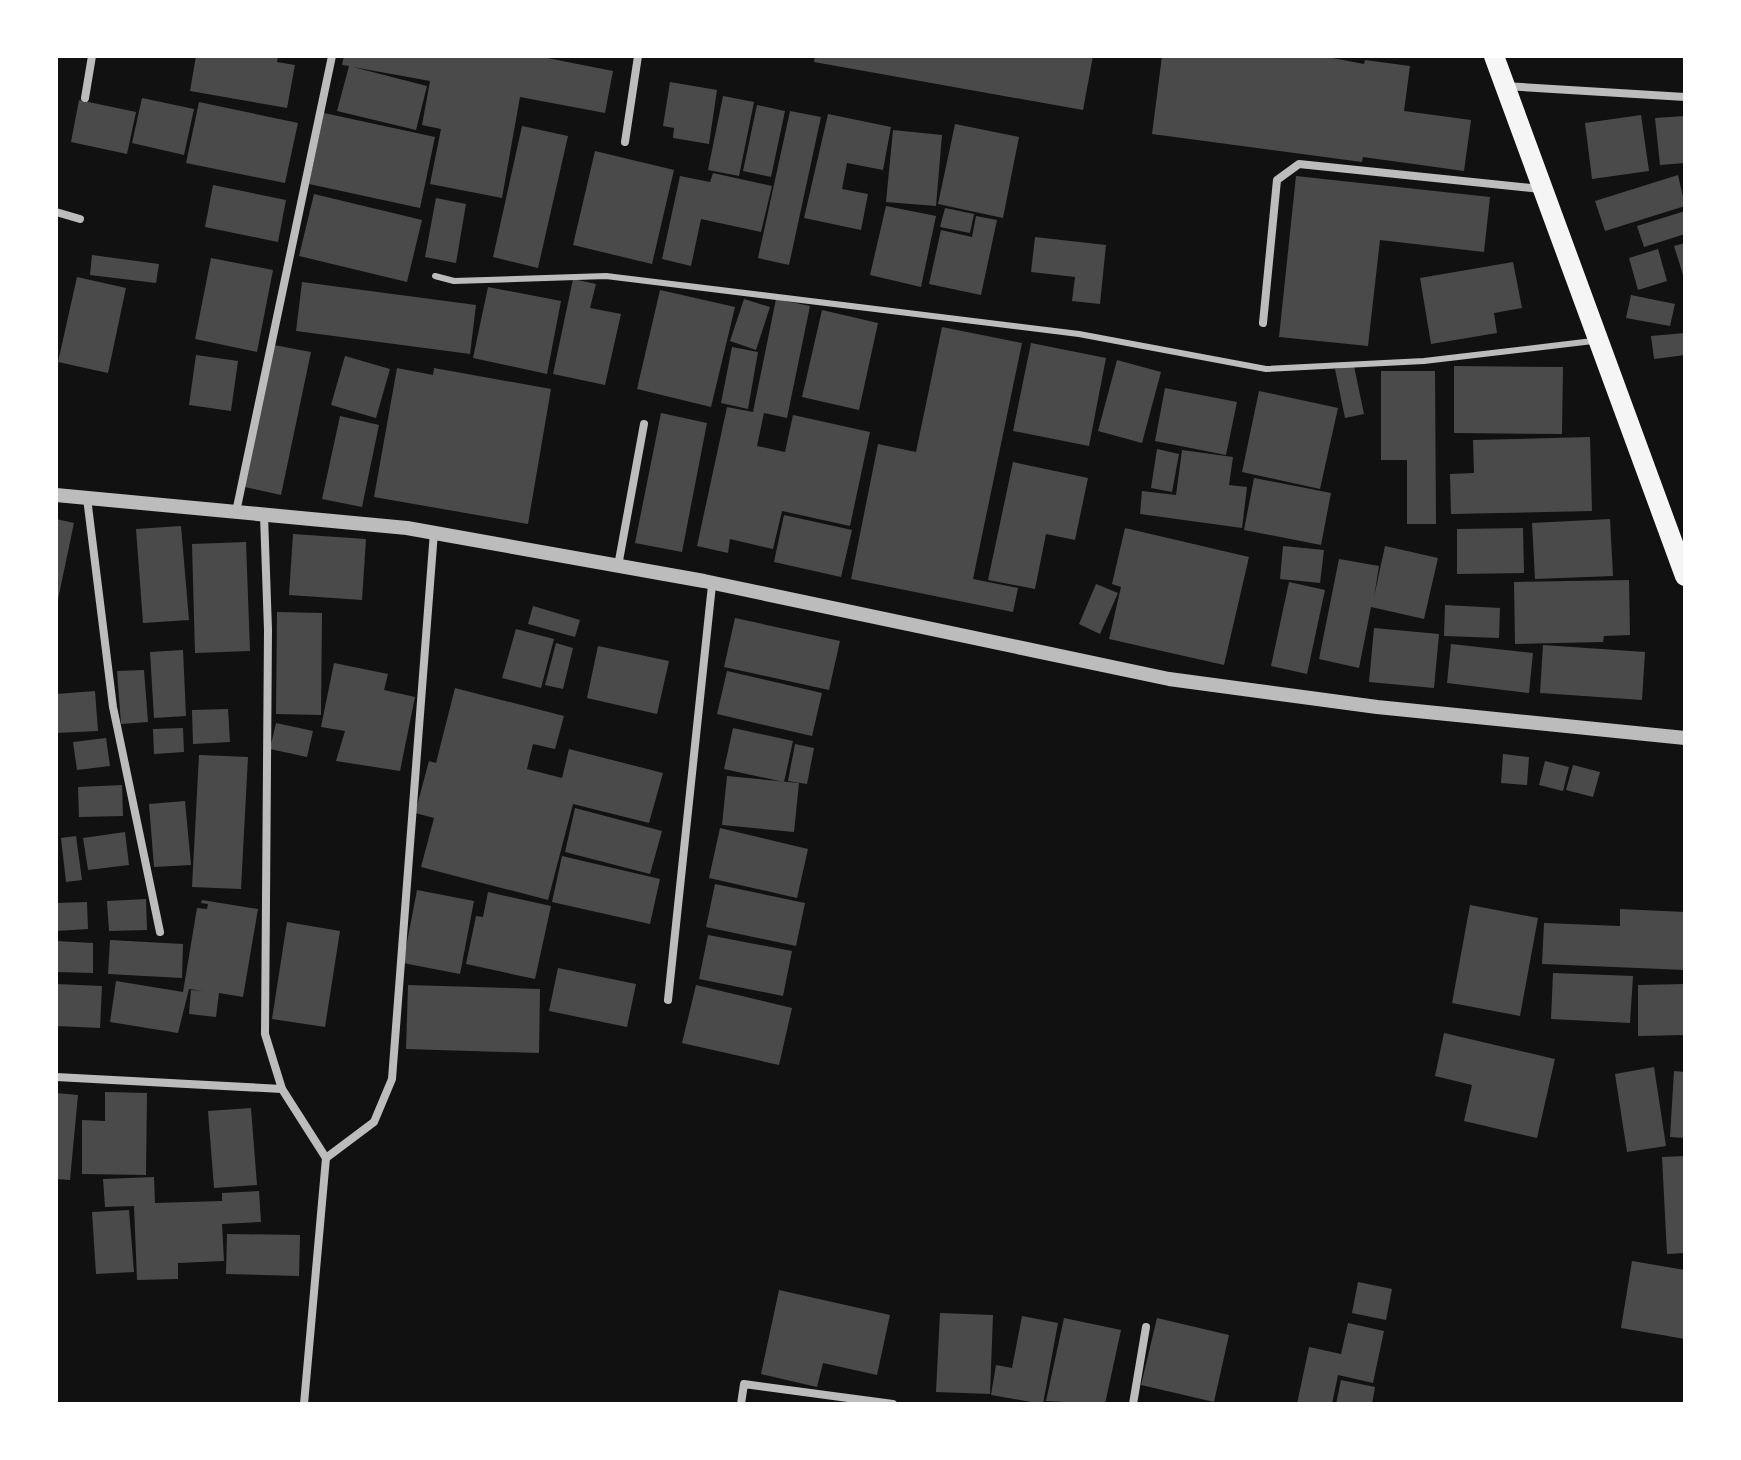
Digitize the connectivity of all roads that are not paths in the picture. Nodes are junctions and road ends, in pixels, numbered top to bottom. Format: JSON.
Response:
{"nodes":[{"id":1,"x":92,"y":56,"type":"edge"},
{"id":2,"x":332,"y":56,"type":"edge"},
{"id":3,"x":638,"y":56,"type":"edge"},
{"id":4,"x":1494,"y":56,"type":"edge"},
{"id":5,"x":1505,"y":86,"type":"junction"},
{"id":6,"x":1685,"y":97,"type":"edge"},
{"id":7,"x":85,"y":98,"type":"dead end"},
{"id":8,"x":625,"y":142,"type":"dead end"},
{"id":9,"x":1542,"y":189,"type":"junction"},
{"id":10,"x":56,"y":212,"type":"edge"},
{"id":11,"x":80,"y":219,"type":"dead end"},
{"id":12,"x":435,"y":276,"type":"dead end"},
{"id":13,"x":1263,"y":323,"type":"dead end"},
{"id":14,"x":1597,"y":341,"type":"junction"},
{"id":15,"x":644,"y":424,"type":"dead end"},
{"id":16,"x":56,"y":495,"type":"edge"},
{"id":17,"x":87,"y":498,"type":"junction"},
{"id":18,"x":236,"y":512,"type":"junction"},
{"id":19,"x":264,"y":515,"type":"junction"},
{"id":20,"x":434,"y":532,"type":"junction"},
{"id":21,"x":618,"y":566,"type":"junction"},
{"id":22,"x":1685,"y":576,"type":"edge"},
{"id":23,"x":712,"y":585,"type":"junction"},
{"id":24,"x":1685,"y":738,"type":"edge"},
{"id":25,"x":160,"y":932,"type":"dead end"},
{"id":26,"x":668,"y":1000,"type":"dead end"},
{"id":27,"x":56,"y":1077,"type":"edge"},
{"id":28,"x":282,"y":1089,"type":"junction"},
{"id":29,"x":326,"y":1158,"type":"junction"},
{"id":30,"x":1146,"y":1327,"type":"dead end"},
{"id":31,"x":304,"y":1404,"type":"edge"},
{"id":32,"x":741,"y":1404,"type":"edge"},
{"id":33,"x":893,"y":1404,"type":"edge"},
{"id":34,"x":1133,"y":1404,"type":"edge"}],
"edges":[{"from":1,"to":7,"type":"street"},
{"from":2,"to":18,"type":"street"},
{"from":3,"to":8,"type":"street"},
{"from":4,"to":5,"type":"main road"},
{"from":5,"to":6,"type":"street"},
{"from":5,"to":9,"type":"main road"},
{"from":9,"to":13,"type":"street"},
{"from":9,"to":14,"type":"main road"},
{"from":10,"to":11,"type":"street"},
{"from":12,"to":14,"type":"lane"},
{"from":14,"to":22,"type":"main road"},
{"from":15,"to":21,"type":"street"},
{"from":16,"to":17,"type":"street"},
{"from":17,"to":18,"type":"street"},
{"from":17,"to":25,"type":"street"},
{"from":18,"to":19,"type":"street"},
{"from":19,"to":20,"type":"street"},
{"from":19,"to":28,"type":"street"},
{"from":20,"to":21,"type":"street"},
{"from":20,"to":29,"type":"street"},
{"from":21,"to":23,"type":"street"},
{"from":23,"to":24,"type":"street"},
{"from":23,"to":26,"type":"street"},
{"from":27,"to":28,"type":"street"},
{"from":28,"to":29,"type":"street"},
{"from":29,"to":31,"type":"street"},
{"from":30,"to":34,"type":"street"},
{"from":32,"to":33,"type":"street"}]}
